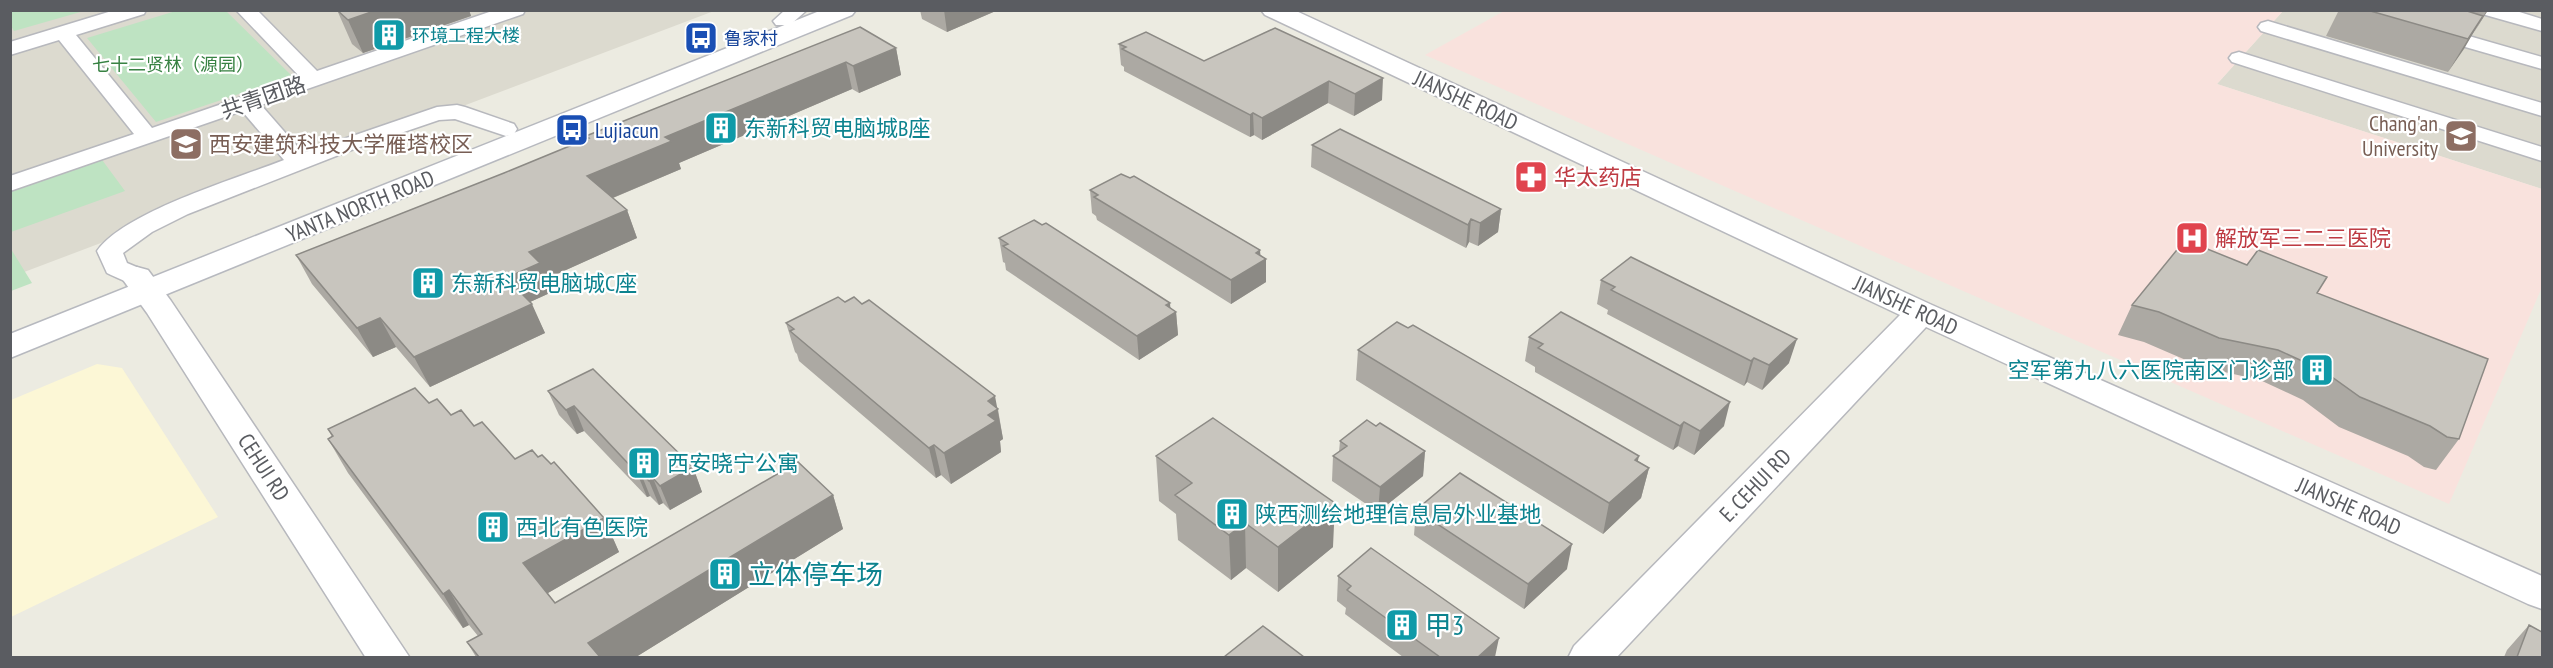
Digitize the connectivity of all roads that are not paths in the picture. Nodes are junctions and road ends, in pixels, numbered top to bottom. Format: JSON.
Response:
{"nodes":[{"id":1,"x":137,"y":10,"type":"edge"},
{"id":2,"x":245,"y":10,"type":"edge"},
{"id":3,"x":516,"y":10,"type":"edge"},
{"id":4,"x":810,"y":10,"type":"edge"},
{"id":5,"x":844,"y":10,"type":"edge"},
{"id":6,"x":1273,"y":10,"type":"edge"},
{"id":7,"x":2489,"y":10,"type":"edge"},
{"id":8,"x":790,"y":16,"type":"edge"},
{"id":9,"x":2542,"y":26,"type":"edge"},
{"id":10,"x":2268,"y":27,"type":"dead end"},
{"id":11,"x":2417,"y":27,"type":"edge"},
{"id":12,"x":64,"y":33,"type":"junction"},
{"id":13,"x":10,"y":49,"type":"edge"},
{"id":14,"x":2239,"y":58,"type":"dead end"},
{"id":15,"x":2542,"y":63,"type":"edge"},
{"id":16,"x":314,"y":80,"type":"junction"},
{"id":17,"x":247,"y":103,"type":"junction"},
{"id":18,"x":2542,"y":110,"type":"edge"},
{"id":19,"x":506,"y":129,"type":"junction"},
{"id":20,"x":148,"y":137,"type":"junction"},
{"id":21,"x":2542,"y":154,"type":"edge"},
{"id":22,"x":299,"y":163,"type":"junction"},
{"id":23,"x":10,"y":184,"type":"edge"},
{"id":24,"x":142,"y":285,"type":"junction"},
{"id":25,"x":1921,"y":312,"type":"junction"},
{"id":26,"x":10,"y":327,"type":"edge"},
{"id":27,"x":10,"y":347,"type":"edge"},
{"id":28,"x":2542,"y":593,"type":"edge"},
{"id":29,"x":389,"y":657,"type":"edge"},
{"id":30,"x":1589,"y":657,"type":"edge"}],
"edges":[{"from":1,"to":12,"type":"street"},
{"from":2,"to":16,"type":"street"},
{"from":3,"to":16,"type":"street","name":"共青团路"},
{"from":4,"to":8,"type":"street","name":"YANTA NORTH ROAD"},
{"from":5,"to":24,"type":"street","name":"YANTA NORTH ROAD"},
{"from":6,"to":25,"type":"street","name":"JIANSHE ROAD"},
{"from":7,"to":9,"type":"street"},
{"from":8,"to":19,"type":"street","name":"YANTA NORTH ROAD"},
{"from":10,"to":18,"type":"street"},
{"from":11,"to":15,"type":"street"},
{"from":12,"to":13,"type":"street"},
{"from":12,"to":20,"type":"street"},
{"from":14,"to":21,"type":"street"},
{"from":16,"to":17,"type":"street","name":"共青团路"},
{"from":17,"to":20,"type":"street","name":"共青团路"},
{"from":17,"to":22,"type":"street"},
{"from":19,"to":22,"type":"street"},
{"from":19,"to":24,"type":"street","name":"YANTA NORTH ROAD"},
{"from":20,"to":23,"type":"street","name":"共青团路"},
{"from":22,"to":24,"type":"street"},
{"from":24,"to":26,"type":"street","name":"YANTA NORTH ROAD"},
{"from":24,"to":27,"type":"street","name":"YANTA NORTH ROAD"},
{"from":24,"to":29,"type":"street","name":"CEHUI RD"},
{"from":25,"to":28,"type":"street","name":"JIANSHE ROAD"},
{"from":25,"to":30,"type":"street","name":"E. CEHUI RD"}]}
